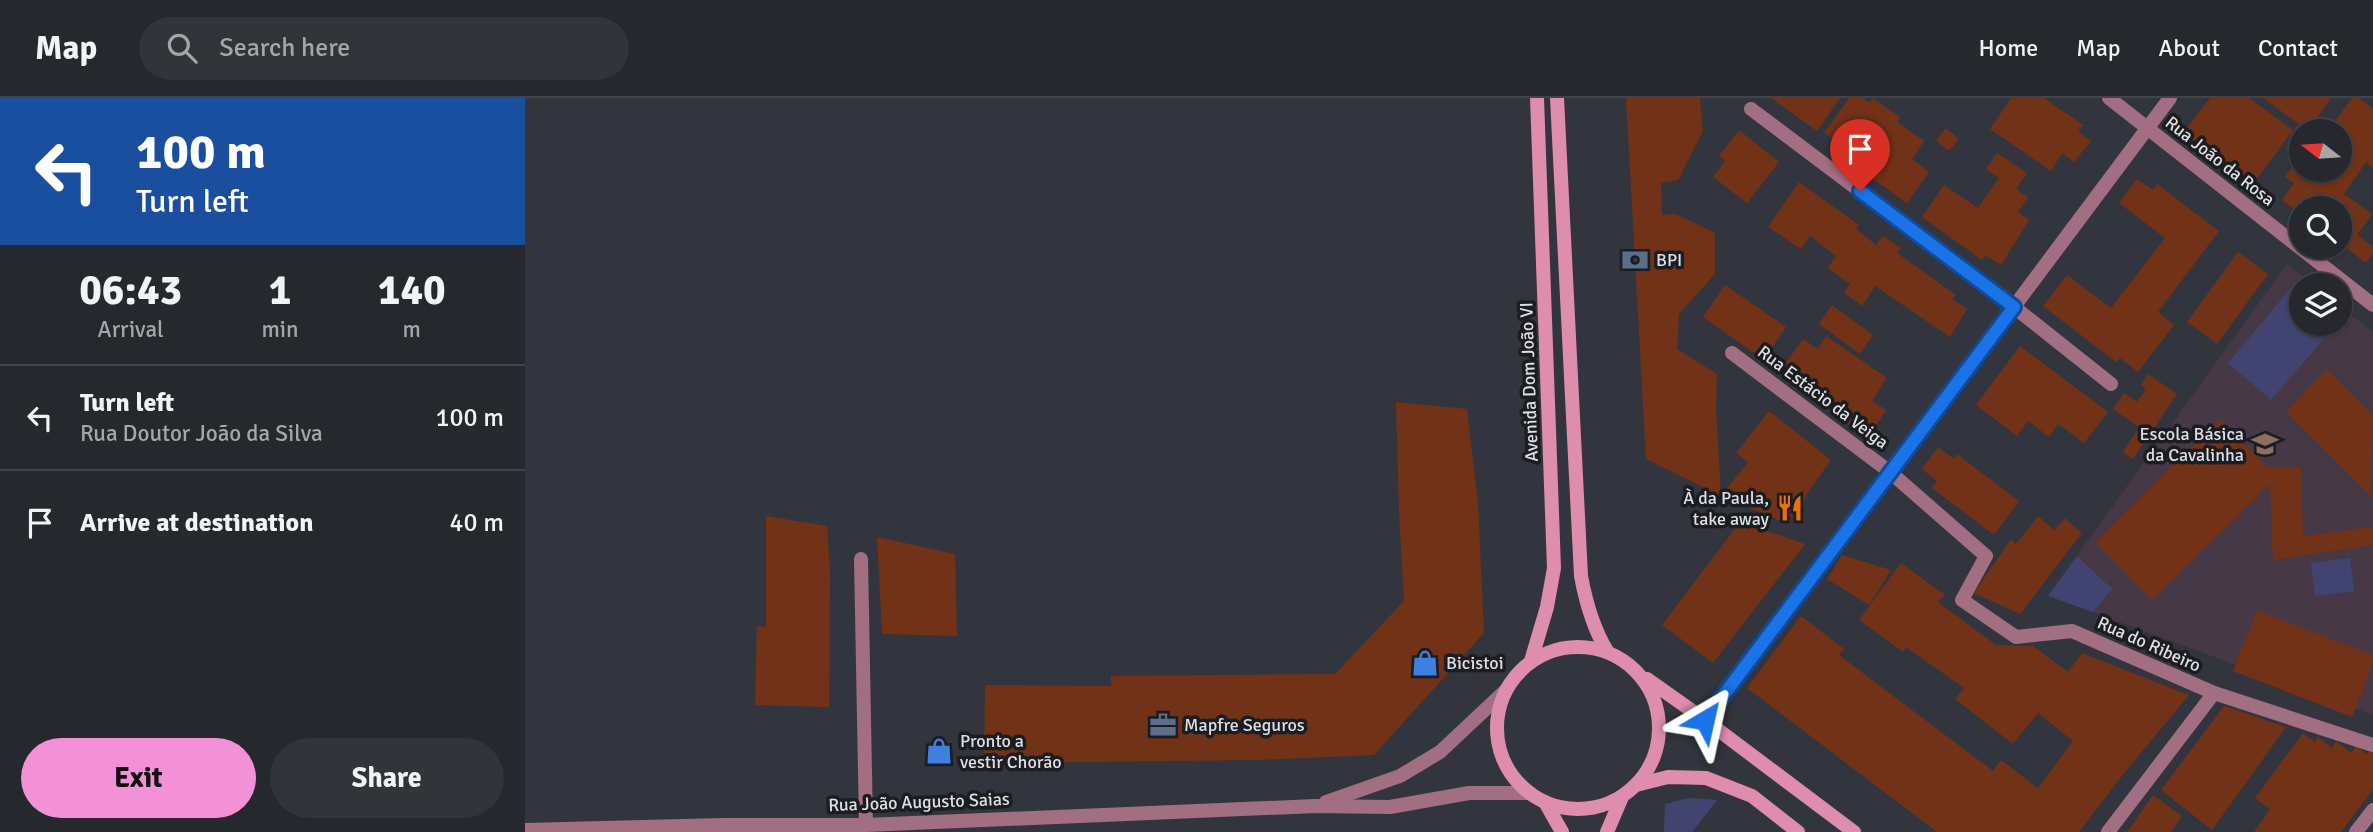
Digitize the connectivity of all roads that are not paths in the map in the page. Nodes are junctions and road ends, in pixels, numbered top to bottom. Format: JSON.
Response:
{"nodes":[{"id":1,"x":1537,"y":98,"type":"edge"},
{"id":2,"x":1557,"y":98,"type":"edge"},
{"id":3,"x":2109,"y":98,"type":"edge"},
{"id":4,"x":2170,"y":98,"type":"edge"},
{"id":5,"x":1751,"y":109,"type":"dead end"},
{"id":6,"x":2147,"y":128,"type":"junction"},
{"id":7,"x":2373,"y":305,"type":"edge"},
{"id":8,"x":2014,"y":307,"type":"junction"},
{"id":9,"x":1732,"y":353,"type":"dead end"},
{"id":10,"x":2111,"y":384,"type":"dead end"},
{"id":11,"x":1891,"y":472,"type":"junction"},
{"id":12,"x":861,"y":559,"type":"dead end"},
{"id":13,"x":1607,"y":651,"type":"junction"},
{"id":14,"x":1531,"y":661,"type":"junction"},
{"id":15,"x":1639,"y":673,"type":"junction"},
{"id":16,"x":1506,"y":690,"type":"junction"},
{"id":17,"x":2214,"y":693,"type":"junction"},
{"id":18,"x":1705,"y":720,"type":"junction"},
{"id":19,"x":2373,"y":745,"type":"edge"},
{"id":20,"x":1636,"y":785,"type":"junction"},
{"id":21,"x":1529,"y":793,"type":"junction"},
{"id":22,"x":1622,"y":797,"type":"junction"},
{"id":23,"x":1545,"y":802,"type":"junction"},
{"id":24,"x":1315,"y":806,"type":"junction"},
{"id":25,"x":2373,"y":810,"type":"edge"},
{"id":26,"x":866,"y":825,"type":"junction"},
{"id":27,"x":956,"y":827,"type":"edge"},
{"id":28,"x":774,"y":828,"type":"edge"},
{"id":29,"x":525,"y":830,"type":"edge"},
{"id":30,"x":1562,"y":832,"type":"edge"},
{"id":31,"x":1607,"y":832,"type":"edge"},
{"id":32,"x":1798,"y":832,"type":"edge"},
{"id":33,"x":1854,"y":832,"type":"edge"},
{"id":34,"x":2108,"y":832,"type":"edge"},
{"id":35,"x":2356,"y":832,"type":"edge"}],
"edges":[{"from":1,"to":14,"type":"main road","name":"Avenida Dom João VI"},
{"from":2,"to":13,"type":"main road"},
{"from":3,"to":6,"type":"street","name":"Rua João da Rosa"},
{"from":4,"to":6,"type":"street"},
{"from":5,"to":8,"type":"street"},
{"from":6,"to":7,"type":"street","name":"Rua João da Rosa"},
{"from":6,"to":8,"type":"street"},
{"from":8,"to":10,"type":"street"},
{"from":8,"to":11,"type":"street"},
{"from":9,"to":11,"type":"street","name":"Rua Estácio da Veiga"},
{"from":11,"to":17,"type":"street","name":"Rua do Ribeiro"},
{"from":11,"to":18,"type":"street"},
{"from":12,"to":26,"type":"street"},
{"from":13,"to":14,"type":"main road"},
{"from":13,"to":15,"type":"main road"},
{"from":14,"to":16,"type":"main road"},
{"from":15,"to":18,"type":"main road"},
{"from":15,"to":20,"type":"main road"},
{"from":16,"to":21,"type":"main road"},
{"from":16,"to":24,"type":"street"},
{"from":17,"to":19,"type":"street","name":"Rua do Ribeiro"},
{"from":17,"to":34,"type":"street"},
{"from":18,"to":33,"type":"main road"},
{"from":20,"to":22,"type":"main road"},
{"from":20,"to":32,"type":"main road"},
{"from":21,"to":23,"type":"main road"},
{"from":21,"to":24,"type":"street"},
{"from":22,"to":23,"type":"main road"},
{"from":22,"to":31,"type":"main road"},
{"from":23,"to":30,"type":"main road"},
{"from":24,"to":27,"type":"street","name":"Rua João Augusto Saias"},
{"from":25,"to":35,"type":"street"},
{"from":26,"to":27,"type":"street","name":"Rua João Augusto Saias"},
{"from":26,"to":28,"type":"street","name":"Rua João Augusto Saias"},
{"from":28,"to":29,"type":"street","name":"Rua João Augusto Saias"}]}
